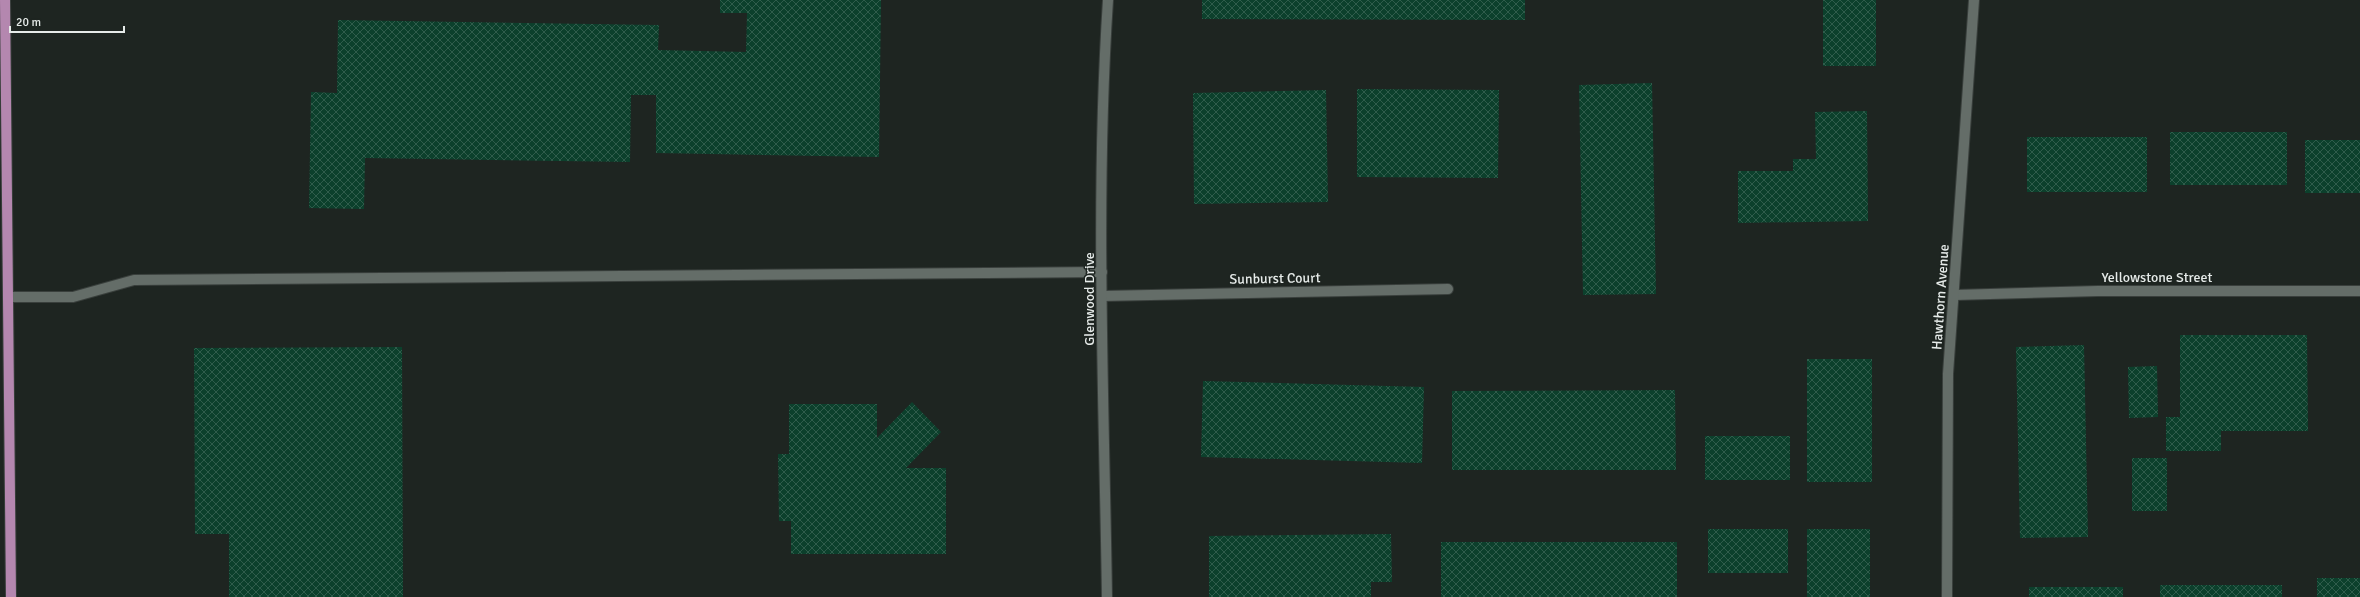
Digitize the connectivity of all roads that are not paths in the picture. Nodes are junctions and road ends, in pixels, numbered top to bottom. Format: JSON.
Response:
{"nodes":[{"id":1,"x":5,"y":0,"type":"edge"},
{"id":2,"x":1108,"y":0,"type":"edge"},
{"id":3,"x":1974,"y":0,"type":"edge"},
{"id":4,"x":1102,"y":272,"type":"junction"},
{"id":5,"x":1448,"y":289,"type":"dead end"},
{"id":6,"x":2360,"y":290,"type":"edge"},
{"id":7,"x":1954,"y":295,"type":"junction"},
{"id":8,"x":1102,"y":296,"type":"junction"},
{"id":9,"x":8,"y":297,"type":"junction"},
{"id":10,"x":11,"y":597,"type":"edge"},
{"id":11,"x":1107,"y":597,"type":"edge"},
{"id":12,"x":1947,"y":597,"type":"edge"}],
"edges":[{"from":1,"to":9,"type":"main road"},
{"from":2,"to":4,"type":"street","name":"Glenwood Drive"},
{"from":3,"to":7,"type":"street","name":"Hawthorn Avenue"},
{"from":4,"to":8,"type":"street","name":"Glenwood Drive"},
{"from":4,"to":9,"type":"street"},
{"from":5,"to":8,"type":"street","name":"Sunburst Court"},
{"from":6,"to":7,"type":"street","name":"Yellowstone Street"},
{"from":7,"to":12,"type":"street","name":"Hawthorn Avenue"},
{"from":8,"to":11,"type":"street","name":"Glenwood Drive"},
{"from":9,"to":10,"type":"main road"}]}
